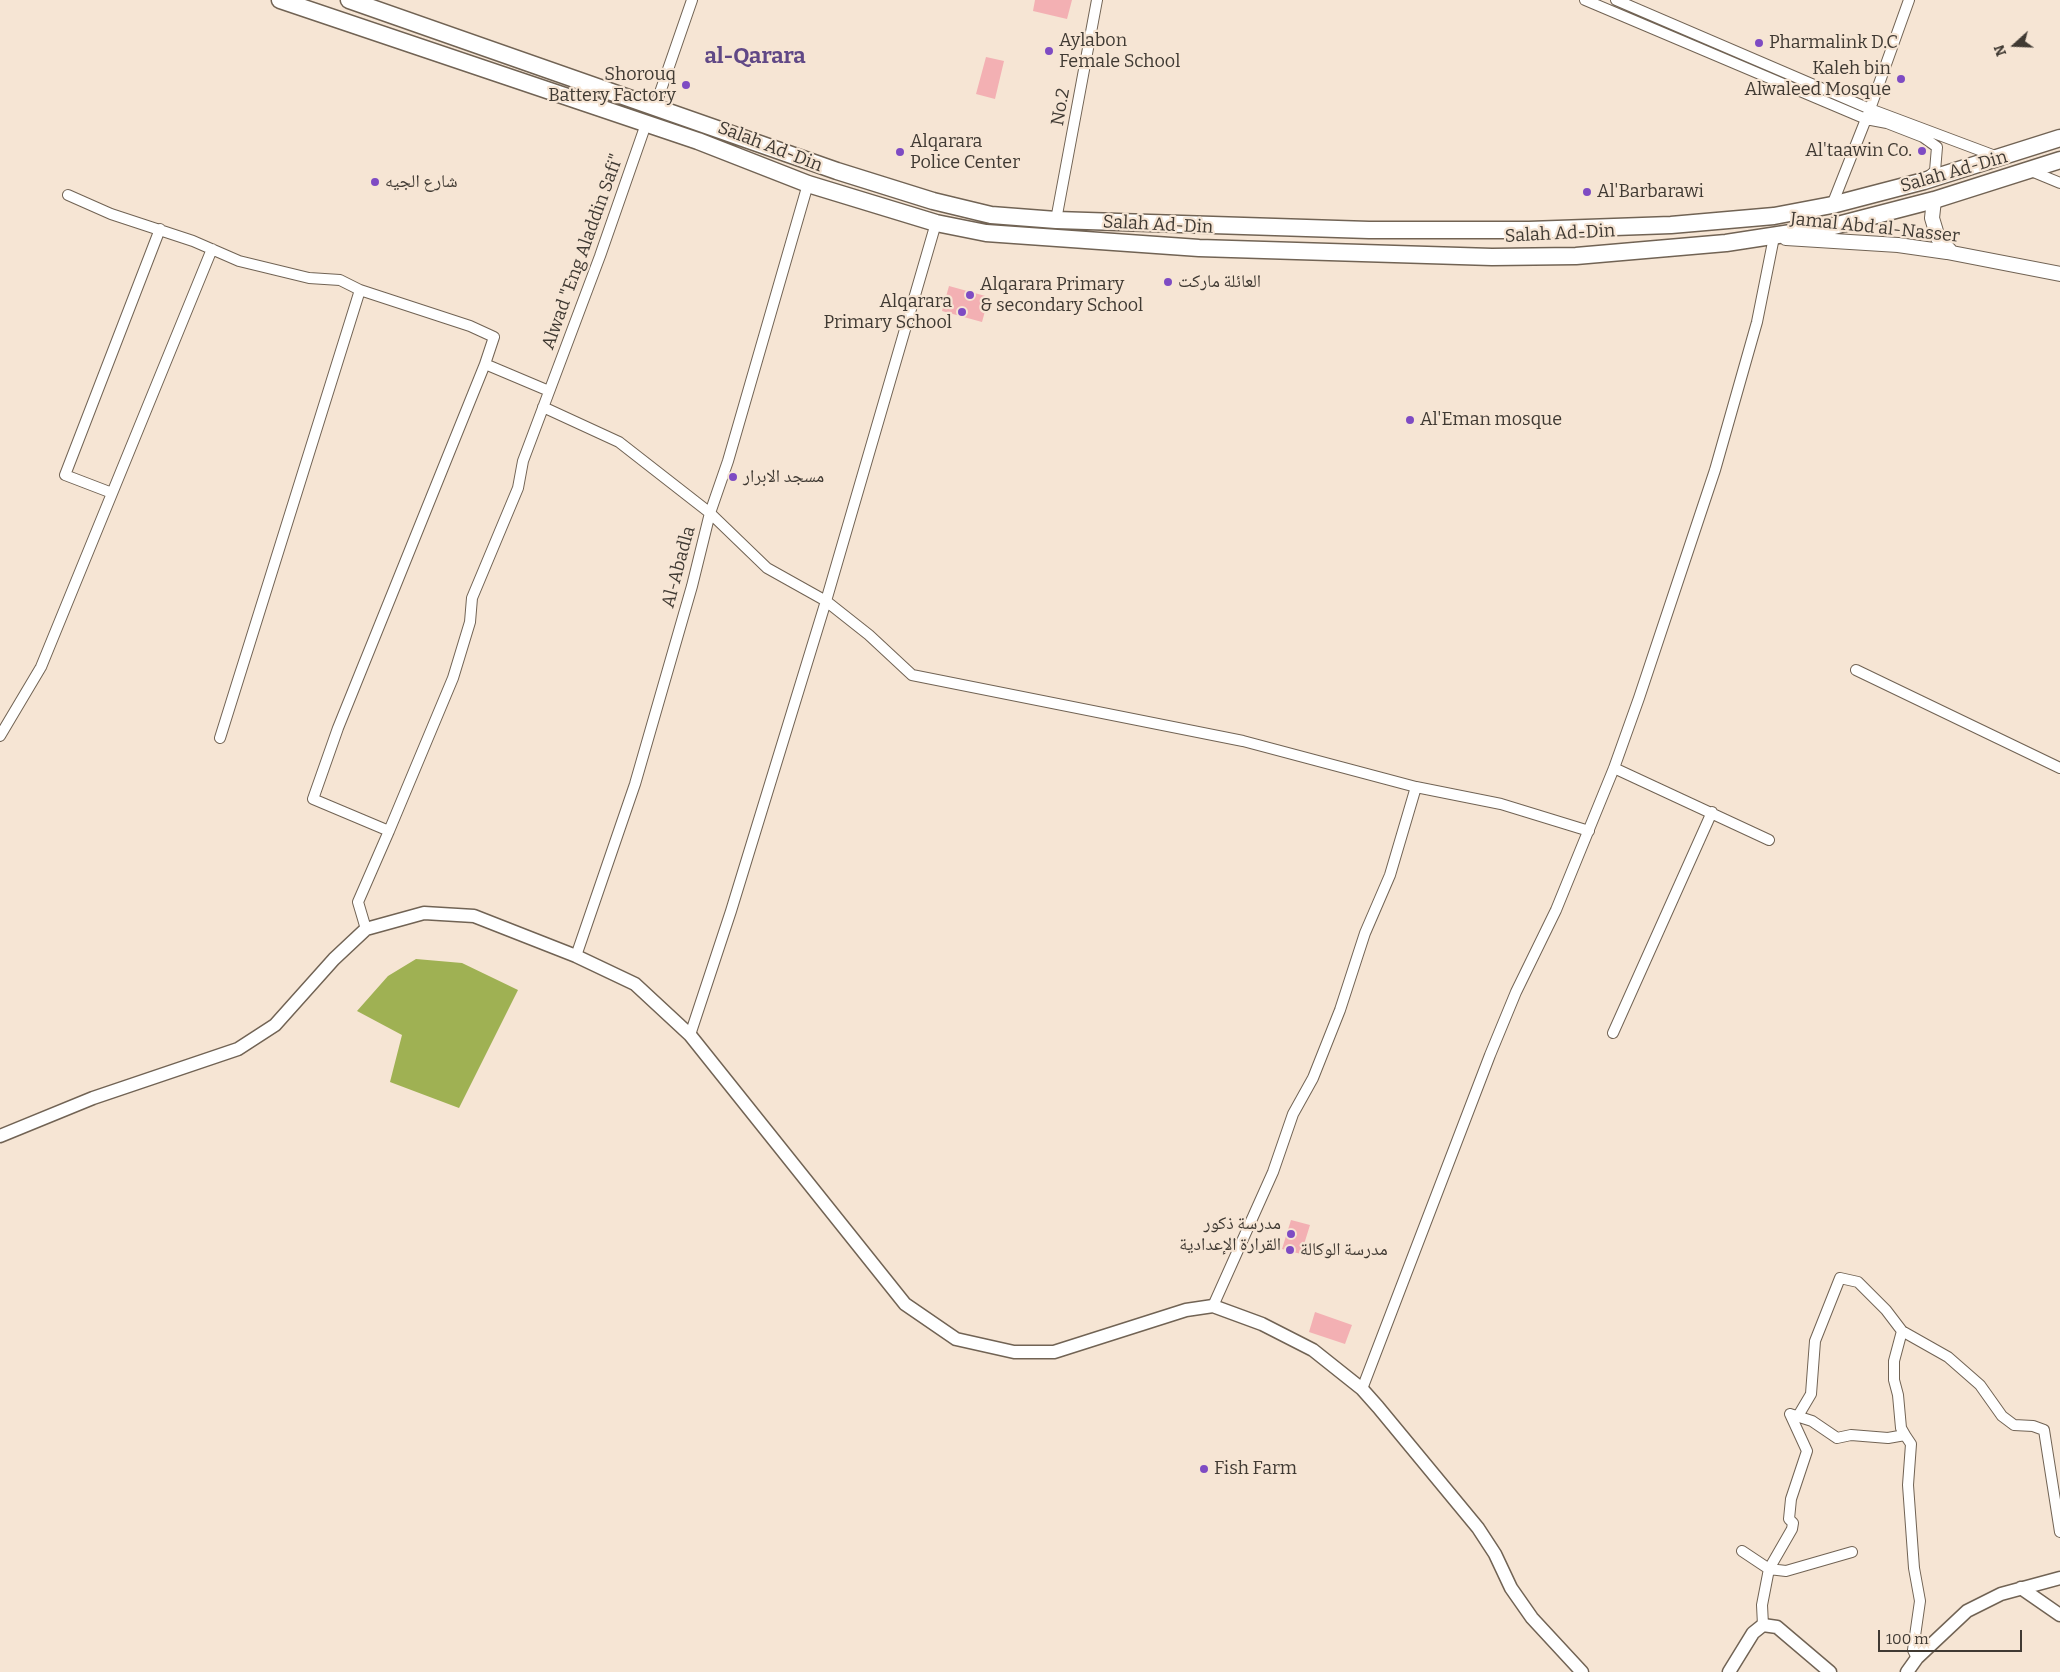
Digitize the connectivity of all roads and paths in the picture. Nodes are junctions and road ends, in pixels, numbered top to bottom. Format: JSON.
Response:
{"nodes":[{"id":1,"x":280,"y":0,"type":"edge"},
{"id":2,"x":349,"y":0,"type":"edge"},
{"id":3,"x":692,"y":0,"type":"edge"},
{"id":4,"x":1097,"y":0,"type":"edge"},
{"id":5,"x":1584,"y":0,"type":"edge"},
{"id":6,"x":1616,"y":0,"type":"edge"},
{"id":7,"x":1909,"y":0,"type":"edge"},
{"id":8,"x":655,"y":107,"type":"junction"},
{"id":9,"x":1868,"y":114,"type":"junction"},
{"id":10,"x":646,"y":124,"type":"junction"},
{"id":11,"x":739,"y":136,"type":"junction"},
{"id":12,"x":2060,"y":138,"type":"edge"},
{"id":13,"x":780,"y":151,"type":"junction"},
{"id":14,"x":730,"y":154,"type":"junction"},
{"id":15,"x":1999,"y":158,"type":"junction"},
{"id":16,"x":2060,"y":160,"type":"edge"},
{"id":17,"x":774,"y":171,"type":"junction"},
{"id":18,"x":2031,"y":171,"type":"junction"},
{"id":19,"x":1924,"y":181,"type":"junction"},
{"id":20,"x":2060,"y":183,"type":"edge"},
{"id":21,"x":808,"y":184,"type":"junction"},
{"id":22,"x":68,"y":195,"type":"dead end"},
{"id":23,"x":1934,"y":200,"type":"junction"},
{"id":24,"x":1832,"y":206,"type":"junction"},
{"id":25,"x":1056,"y":220,"type":"junction"},
{"id":26,"x":936,"y":223,"type":"junction"},
{"id":27,"x":160,"y":229,"type":"junction"},
{"id":28,"x":1482,"y":231,"type":"junction"},
{"id":29,"x":1774,"y":237,"type":"junction"},
{"id":30,"x":212,"y":249,"type":"junction"},
{"id":31,"x":1952,"y":253,"type":"junction"},
{"id":32,"x":1482,"y":257,"type":"junction"},
{"id":33,"x":2060,"y":274,"type":"edge"},
{"id":34,"x":360,"y":290,"type":"junction"},
{"id":35,"x":485,"y":364,"type":"junction"},
{"id":36,"x":549,"y":391,"type":"junction"},
{"id":37,"x":543,"y":407,"type":"junction"},
{"id":38,"x":112,"y":493,"type":"junction"},
{"id":39,"x":710,"y":514,"type":"junction"},
{"id":40,"x":826,"y":601,"type":"junction"},
{"id":41,"x":1856,"y":670,"type":"dead end"},
{"id":42,"x":0,"y":736,"type":"edge"},
{"id":43,"x":220,"y":738,"type":"dead end"},
{"id":44,"x":1614,"y":768,"type":"junction"},
{"id":45,"x":2060,"y":768,"type":"edge"},
{"id":46,"x":1416,"y":787,"type":"junction"},
{"id":47,"x":1712,"y":812,"type":"junction"},
{"id":48,"x":389,"y":831,"type":"junction"},
{"id":49,"x":1589,"y":831,"type":"junction"},
{"id":50,"x":1769,"y":840,"type":"dead end"},
{"id":51,"x":366,"y":929,"type":"junction"},
{"id":52,"x":576,"y":956,"type":"junction"},
{"id":53,"x":1613,"y":1033,"type":"dead end"},
{"id":54,"x":690,"y":1035,"type":"junction"},
{"id":55,"x":0,"y":1136,"type":"edge"},
{"id":56,"x":1212,"y":1306,"type":"junction"},
{"id":57,"x":1902,"y":1331,"type":"junction"},
{"id":58,"x":1362,"y":1389,"type":"junction"},
{"id":59,"x":1798,"y":1416,"type":"junction"},
{"id":60,"x":1905,"y":1435,"type":"junction"},
{"id":61,"x":2060,"y":1532,"type":"edge"},
{"id":62,"x":1742,"y":1551,"type":"dead end"},
{"id":63,"x":1852,"y":1552,"type":"dead end"},
{"id":64,"x":1769,"y":1569,"type":"junction"},
{"id":65,"x":2060,"y":1578,"type":"edge"},
{"id":66,"x":2021,"y":1588,"type":"junction"},
{"id":67,"x":2060,"y":1615,"type":"edge"},
{"id":68,"x":1763,"y":1625,"type":"junction"},
{"id":69,"x":1917,"y":1658,"type":"junction"},
{"id":70,"x":1582,"y":1672,"type":"edge"},
{"id":71,"x":1730,"y":1672,"type":"edge"},
{"id":72,"x":1830,"y":1672,"type":"edge"},
{"id":73,"x":1907,"y":1672,"type":"edge"}],
"edges":[{"from":1,"to":10,"type":"highway","name":"Salah Ad-Din"},
{"from":2,"to":8,"type":"highway","name":"Salah Ad-Din"},
{"from":3,"to":8,"type":"street"},
{"from":4,"to":25,"type":"street","name":"No.2"},
{"from":5,"to":9,"type":"street"},
{"from":6,"to":9,"type":"street"},
{"from":7,"to":9,"type":"street"},
{"from":8,"to":11,"type":"highway","name":"Salah Ad-Din"},
{"from":9,"to":15,"type":"street"},
{"from":9,"to":19,"type":"street"},
{"from":9,"to":24,"type":"street"},
{"from":10,"to":14,"type":"highway","name":"Salah Ad-Din"},
{"from":10,"to":36,"type":"street","name":"Alwad \"Eng Aladdin Safi\""},
{"from":11,"to":13,"type":"highway","name":"Salah Ad-Din"},
{"from":11,"to":14,"type":"highway"},
{"from":12,"to":15,"type":"highway","name":"Salah Ad-Din"},
{"from":13,"to":17,"type":"highway"},
{"from":13,"to":25,"type":"highway","name":"Salah Ad-Din"},
{"from":14,"to":17,"type":"highway","name":"Salah Ad-Din"},
{"from":15,"to":19,"type":"highway","name":"Salah Ad-Din"},
{"from":16,"to":18,"type":"highway","name":"Salah Ad-Din"},
{"from":17,"to":21,"type":"highway","name":"Salah Ad-Din"},
{"from":18,"to":20,"type":"street"},
{"from":18,"to":23,"type":"highway","name":"Salah Ad-Din"},
{"from":19,"to":24,"type":"highway","name":"Salah Ad-Din"},
{"from":21,"to":26,"type":"highway","name":"Salah Ad-Din"},
{"from":21,"to":39,"type":"street","name":"Al-Abadla"},
{"from":22,"to":27,"type":"street"},
{"from":23,"to":29,"type":"highway","name":"Salah Ad-Din"},
{"from":23,"to":31,"type":"main road"},
{"from":24,"to":28,"type":"highway","name":"Salah Ad-Din"},
{"from":25,"to":28,"type":"highway","name":"Salah Ad-Din"},
{"from":26,"to":32,"type":"highway","name":"Salah Ad-Din"},
{"from":26,"to":40,"type":"street"},
{"from":27,"to":30,"type":"street"},
{"from":27,"to":38,"type":"street"},
{"from":28,"to":32,"type":"highway"},
{"from":29,"to":31,"type":"main road","name":"Jamal Abd al-Nasser"},
{"from":29,"to":32,"type":"highway","name":"Salah Ad-Din"},
{"from":29,"to":44,"type":"street"},
{"from":30,"to":34,"type":"street"},
{"from":30,"to":38,"type":"street"},
{"from":31,"to":33,"type":"main road","name":"Jamal Abd al-Nasser"},
{"from":34,"to":35,"type":"street"},
{"from":34,"to":43,"type":"street"},
{"from":35,"to":36,"type":"street"},
{"from":35,"to":48,"type":"street"},
{"from":36,"to":37,"type":"street","name":"Alwad \"Eng Aladdin Safi\""},
{"from":37,"to":39,"type":"street"},
{"from":37,"to":48,"type":"street","name":"Alwad \"Eng Aladdin Safi\""},
{"from":38,"to":42,"type":"street"},
{"from":39,"to":40,"type":"street"},
{"from":39,"to":52,"type":"street","name":"Al-Abadla"},
{"from":40,"to":46,"type":"street"},
{"from":40,"to":54,"type":"street"},
{"from":41,"to":45,"type":"street"},
{"from":44,"to":47,"type":"street"},
{"from":44,"to":49,"type":"street"},
{"from":46,"to":49,"type":"street"},
{"from":46,"to":56,"type":"street"},
{"from":47,"to":50,"type":"street"},
{"from":47,"to":53,"type":"street"},
{"from":48,"to":51,"type":"street","name":"Alwad \"Eng Aladdin Safi\""},
{"from":49,"to":58,"type":"street"},
{"from":51,"to":52,"type":"street"},
{"from":51,"to":55,"type":"street"},
{"from":52,"to":54,"type":"street"},
{"from":54,"to":56,"type":"street"},
{"from":56,"to":58,"type":"street"},
{"from":57,"to":59,"type":"street"},
{"from":57,"to":60,"type":"street"},
{"from":57,"to":61,"type":"street"},
{"from":58,"to":70,"type":"street"},
{"from":59,"to":60,"type":"street"},
{"from":59,"to":64,"type":"street"},
{"from":60,"to":69,"type":"street"},
{"from":62,"to":64,"type":"street"},
{"from":63,"to":64,"type":"street"},
{"from":64,"to":68,"type":"street"},
{"from":65,"to":66,"type":"street"},
{"from":66,"to":67,"type":"street"},
{"from":66,"to":69,"type":"street"},
{"from":68,"to":71,"type":"street"},
{"from":68,"to":72,"type":"street"},
{"from":69,"to":73,"type":"street"}]}
